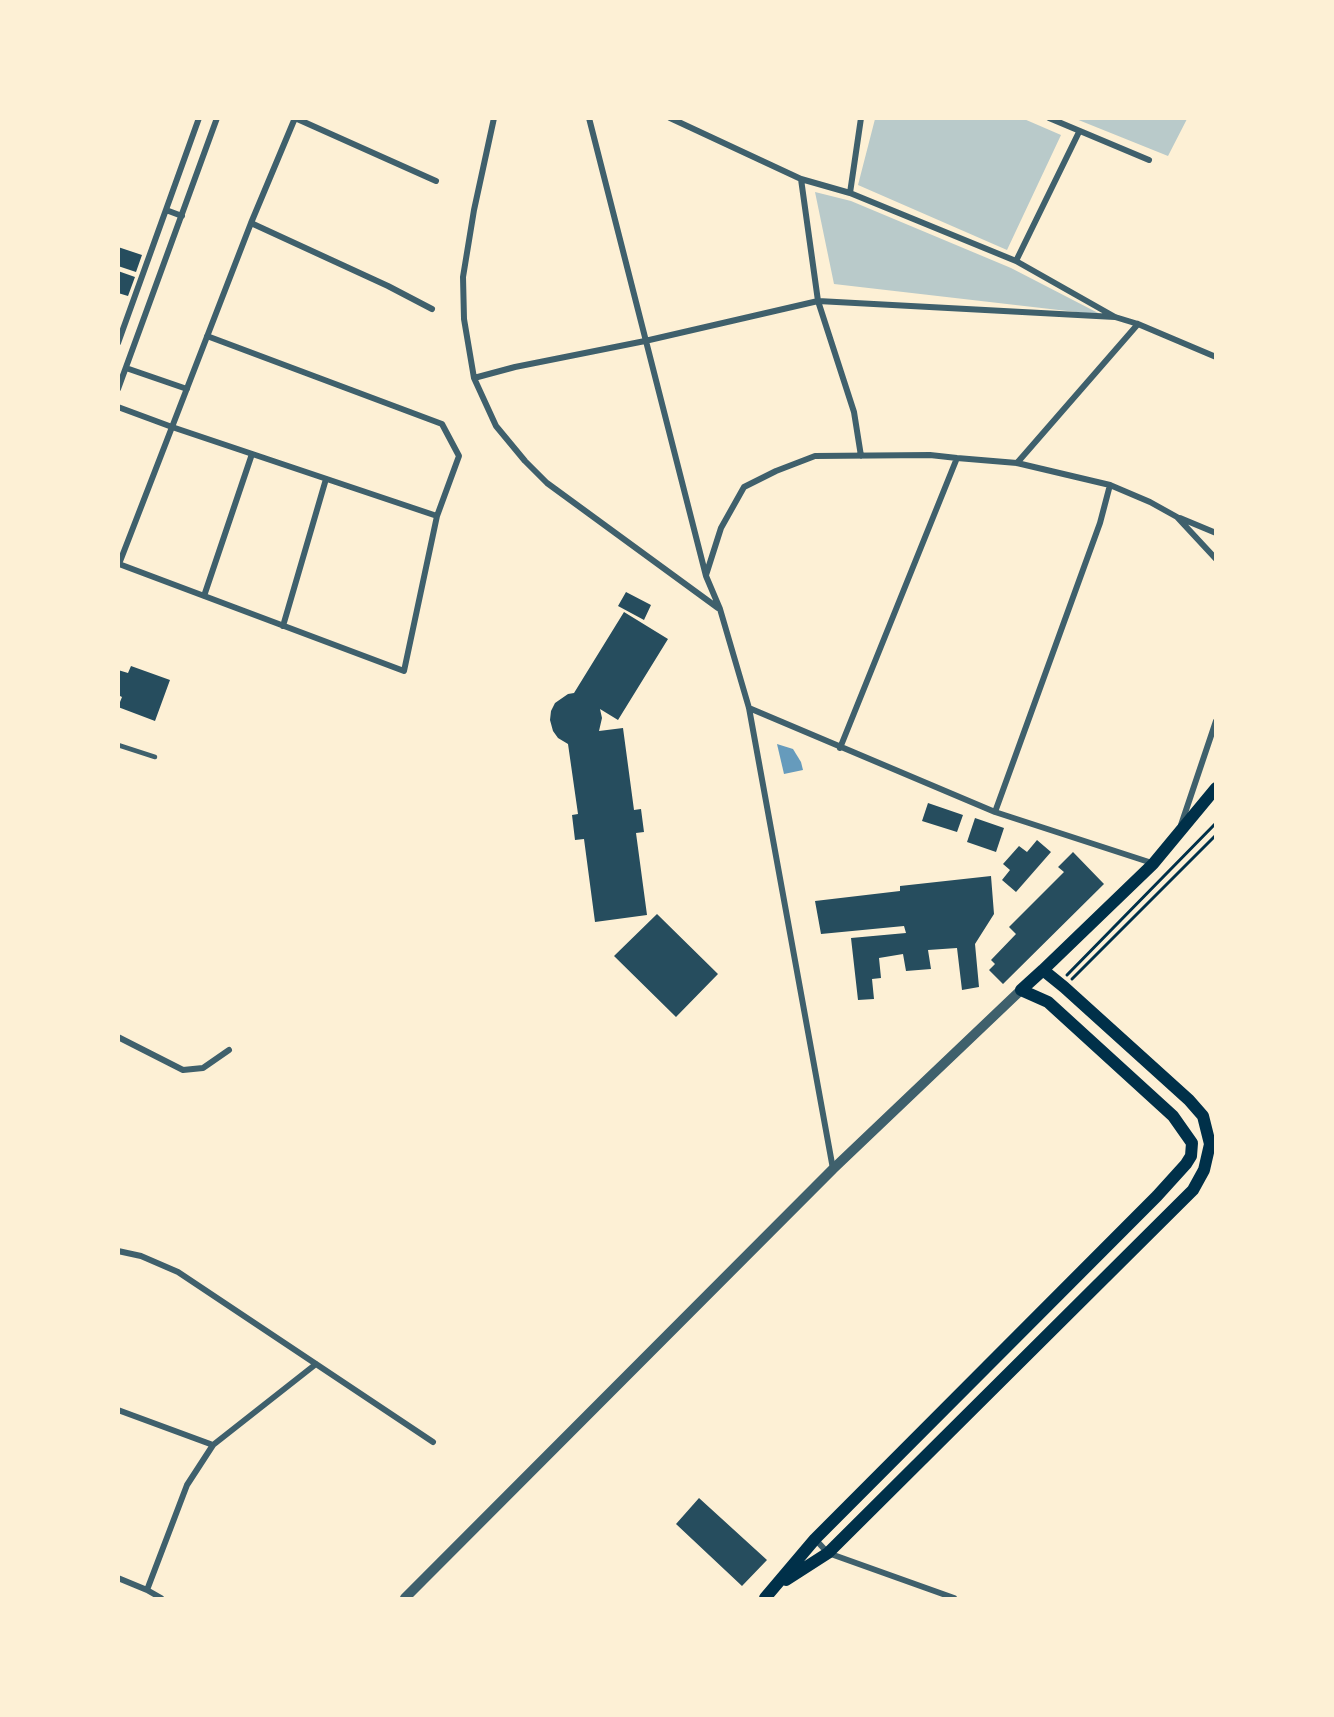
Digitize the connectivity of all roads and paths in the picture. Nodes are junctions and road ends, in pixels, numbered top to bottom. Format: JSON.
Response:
{"nodes":[{"id":1,"x":199,"y":118,"type":"edge"},
{"id":2,"x":217,"y":118,"type":"edge"},
{"id":3,"x":295,"y":118,"type":"edge"},
{"id":4,"x":494,"y":118,"type":"edge"},
{"id":5,"x":590,"y":118,"type":"edge"},
{"id":6,"x":670,"y":118,"type":"edge"},
{"id":7,"x":861,"y":118,"type":"edge"},
{"id":8,"x":1049,"y":118,"type":"edge"},
{"id":9,"x":1079,"y":132,"type":"junction"},
{"id":10,"x":1149,"y":160,"type":"dead end"},
{"id":11,"x":801,"y":179,"type":"junction"},
{"id":12,"x":436,"y":181,"type":"dead end"},
{"id":13,"x":850,"y":193,"type":"junction"},
{"id":14,"x":166,"y":210,"type":"junction"},
{"id":15,"x":182,"y":216,"type":"junction"},
{"id":16,"x":251,"y":223,"type":"junction"},
{"id":17,"x":1016,"y":261,"type":"junction"},
{"id":18,"x":818,"y":301,"type":"junction"},
{"id":19,"x":432,"y":309,"type":"dead end"},
{"id":20,"x":1115,"y":317,"type":"junction"},
{"id":21,"x":1138,"y":324,"type":"junction"},
{"id":22,"x":207,"y":336,"type":"junction"},
{"id":23,"x":645,"y":341,"type":"junction"},
{"id":24,"x":118,"y":343,"type":"edge"},
{"id":25,"x":1215,"y":357,"type":"edge"},
{"id":26,"x":126,"y":368,"type":"junction"},
{"id":27,"x":474,"y":378,"type":"junction"},
{"id":28,"x":118,"y":389,"type":"edge"},
{"id":29,"x":187,"y":389,"type":"junction"},
{"id":30,"x":118,"y":407,"type":"edge"},
{"id":31,"x":172,"y":427,"type":"junction"},
{"id":32,"x":252,"y":454,"type":"junction"},
{"id":33,"x":861,"y":456,"type":"junction"},
{"id":34,"x":957,"y":458,"type":"junction"},
{"id":35,"x":1017,"y":463,"type":"junction"},
{"id":36,"x":326,"y":479,"type":"junction"},
{"id":37,"x":1110,"y":485,"type":"junction"},
{"id":38,"x":437,"y":516,"type":"junction"},
{"id":39,"x":1177,"y":517,"type":"junction"},
{"id":40,"x":1215,"y":533,"type":"edge"},
{"id":41,"x":1215,"y":559,"type":"edge"},
{"id":42,"x":706,"y":576,"type":"junction"},
{"id":43,"x":204,"y":596,"type":"junction"},
{"id":44,"x":720,"y":609,"type":"junction"},
{"id":45,"x":283,"y":626,"type":"junction"},
{"id":46,"x":749,"y":708,"type":"junction"},
{"id":47,"x":1215,"y":721,"type":"edge"},
{"id":48,"x":118,"y":745,"type":"edge"},
{"id":49,"x":840,"y":748,"type":"junction"},
{"id":50,"x":155,"y":757,"type":"dead end"},
{"id":51,"x":1215,"y":788,"type":"edge"},
{"id":52,"x":995,"y":812,"type":"junction"},
{"id":53,"x":1215,"y":823,"type":"edge"},
{"id":54,"x":1178,"y":833,"type":"junction"},
{"id":55,"x":1215,"y":835,"type":"edge"},
{"id":56,"x":1153,"y":864,"type":"junction"},
{"id":57,"x":1043,"y":970,"type":"junction"},
{"id":58,"x":1062,"y":985,"type":"junction"},
{"id":59,"x":1021,"y":990,"type":"junction"},
{"id":60,"x":118,"y":1037,"type":"edge"},
{"id":61,"x":229,"y":1050,"type":"dead end"},
{"id":62,"x":833,"y":1169,"type":"junction"},
{"id":63,"x":118,"y":1251,"type":"edge"},
{"id":64,"x":316,"y":1364,"type":"junction"},
{"id":65,"x":118,"y":1410,"type":"edge"},
{"id":66,"x":433,"y":1442,"type":"dead end"},
{"id":67,"x":213,"y":1445,"type":"junction"},
{"id":68,"x":815,"y":1539,"type":"junction"},
{"id":69,"x":828,"y":1553,"type":"junction"},
{"id":70,"x":118,"y":1578,"type":"edge"},
{"id":71,"x":778,"y":1585,"type":"junction"},
{"id":72,"x":147,"y":1590,"type":"junction"},
{"id":73,"x":160,"y":1598,"type":"edge"},
{"id":74,"x":405,"y":1599,"type":"edge"},
{"id":75,"x":765,"y":1599,"type":"edge"},
{"id":76,"x":954,"y":1599,"type":"edge"}],
"edges":[{"from":1,"to":14,"type":"street"},
{"from":2,"to":15,"type":"street"},
{"from":3,"to":12,"type":"street"},
{"from":3,"to":16,"type":"street"},
{"from":4,"to":27,"type":"street"},
{"from":5,"to":23,"type":"street"},
{"from":6,"to":11,"type":"street"},
{"from":7,"to":13,"type":"street"},
{"from":8,"to":9,"type":"street"},
{"from":9,"to":10,"type":"street"},
{"from":9,"to":17,"type":"street"},
{"from":11,"to":13,"type":"street"},
{"from":11,"to":18,"type":"street"},
{"from":13,"to":17,"type":"street"},
{"from":14,"to":15,"type":"street"},
{"from":14,"to":24,"type":"street"},
{"from":15,"to":26,"type":"street"},
{"from":16,"to":19,"type":"street"},
{"from":16,"to":22,"type":"street"},
{"from":17,"to":20,"type":"street"},
{"from":18,"to":20,"type":"street"},
{"from":18,"to":23,"type":"street"},
{"from":18,"to":33,"type":"street"},
{"from":20,"to":21,"type":"street"},
{"from":21,"to":25,"type":"street"},
{"from":21,"to":35,"type":"street"},
{"from":22,"to":29,"type":"street"},
{"from":22,"to":38,"type":"street"},
{"from":23,"to":27,"type":"street"},
{"from":23,"to":42,"type":"street"},
{"from":26,"to":28,"type":"street"},
{"from":26,"to":29,"type":"street"},
{"from":27,"to":44,"type":"street"},
{"from":29,"to":31,"type":"street"},
{"from":30,"to":31,"type":"street"},
{"from":31,"to":32,"type":"street"},
{"from":31,"to":43,"type":"street"},
{"from":32,"to":36,"type":"street"},
{"from":32,"to":43,"type":"street"},
{"from":33,"to":34,"type":"street"},
{"from":33,"to":42,"type":"street"},
{"from":34,"to":35,"type":"street"},
{"from":34,"to":49,"type":"street"},
{"from":35,"to":37,"type":"street"},
{"from":36,"to":38,"type":"street"},
{"from":36,"to":45,"type":"street"},
{"from":37,"to":39,"type":"street"},
{"from":37,"to":52,"type":"street"},
{"from":38,"to":45,"type":"street"},
{"from":39,"to":40,"type":"street"},
{"from":39,"to":41,"type":"street"},
{"from":42,"to":44,"type":"street"},
{"from":43,"to":45,"type":"street"},
{"from":44,"to":46,"type":"street"},
{"from":46,"to":49,"type":"street"},
{"from":46,"to":62,"type":"street"},
{"from":47,"to":54,"type":"street"},
{"from":48,"to":50,"type":"lane"},
{"from":49,"to":52,"type":"street"},
{"from":51,"to":54,"type":"main road"},
{"from":52,"to":56,"type":"street"},
{"from":53,"to":58,"type":"path"},
{"from":54,"to":56,"type":"main road"},
{"from":55,"to":58,"type":"path"},
{"from":56,"to":57,"type":"main road"},
{"from":57,"to":58,"type":"main road"},
{"from":57,"to":59,"type":"main road"},
{"from":58,"to":69,"type":"main road"},
{"from":59,"to":62,"type":"street"},
{"from":59,"to":68,"type":"main road"},
{"from":60,"to":61,"type":"street"},
{"from":62,"to":74,"type":"street"},
{"from":63,"to":64,"type":"street"},
{"from":64,"to":66,"type":"street"},
{"from":64,"to":67,"type":"street"},
{"from":65,"to":67,"type":"street"},
{"from":67,"to":72,"type":"street"},
{"from":68,"to":69,"type":"street"},
{"from":68,"to":71,"type":"main road"},
{"from":69,"to":71,"type":"main road"},
{"from":69,"to":76,"type":"street"},
{"from":70,"to":72,"type":"street"},
{"from":71,"to":75,"type":"main road"},
{"from":72,"to":73,"type":"street"}]}
